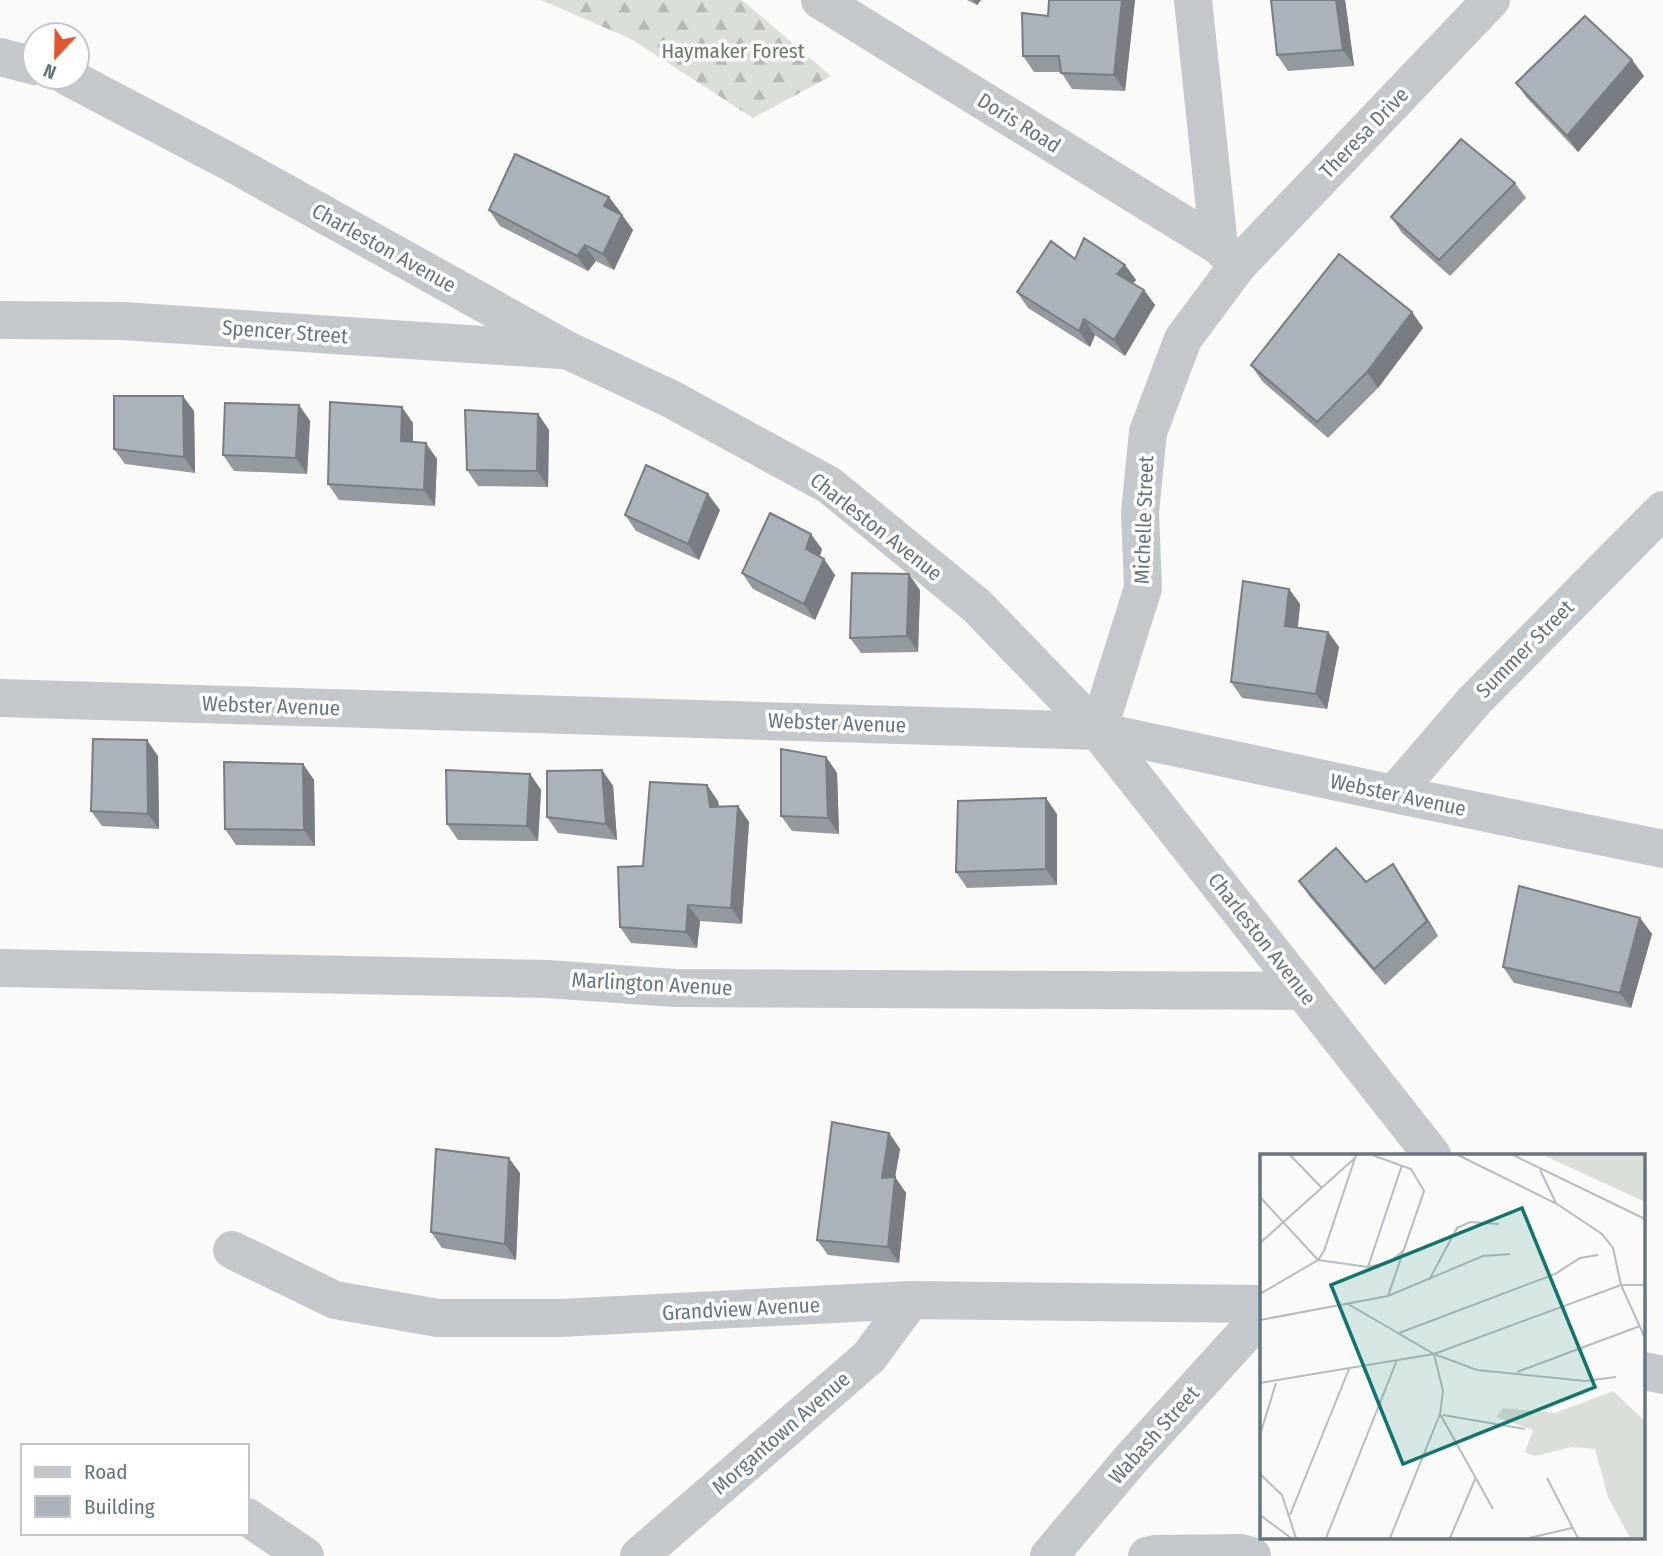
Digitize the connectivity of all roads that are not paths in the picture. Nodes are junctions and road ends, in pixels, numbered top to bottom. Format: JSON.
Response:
{"nodes":[{"id":1,"x":820,"y":0,"type":"edge"},
{"id":2,"x":1194,"y":0,"type":"edge"},
{"id":3,"x":1491,"y":0,"type":"edge"},
{"id":4,"x":0,"y":57,"type":"edge"},
{"id":5,"x":21,"y":62,"type":"edge"},
{"id":6,"x":91,"y":89,"type":"edge"},
{"id":7,"x":1228,"y":256,"type":"junction"},
{"id":8,"x":0,"y":320,"type":"edge"},
{"id":9,"x":569,"y":351,"type":"junction"},
{"id":10,"x":1663,"y":510,"type":"edge"},
{"id":11,"x":0,"y":698,"type":"edge"},
{"id":12,"x":1098,"y":731,"type":"junction"},
{"id":13,"x":1394,"y":794,"type":"junction"},
{"id":14,"x":1663,"y":849,"type":"edge"},
{"id":15,"x":0,"y":968,"type":"edge"},
{"id":16,"x":1303,"y":991,"type":"junction"},
{"id":17,"x":1431,"y":1154,"type":"edge"},
{"id":18,"x":232,"y":1250,"type":"dead end"},
{"id":19,"x":911,"y":1300,"type":"junction"},
{"id":20,"x":1260,"y":1304,"type":"edge"},
{"id":21,"x":1260,"y":1317,"type":"edge"},
{"id":22,"x":248,"y":1518,"type":"edge"},
{"id":23,"x":305,"y":1556,"type":"edge"},
{"id":24,"x":639,"y":1556,"type":"edge"},
{"id":25,"x":1049,"y":1556,"type":"edge"},
{"id":26,"x":1147,"y":1556,"type":"edge"},
{"id":27,"x":1252,"y":1556,"type":"edge"}],
"edges":[{"from":1,"to":7,"type":"street","name":"Doris Road"},
{"from":2,"to":7,"type":"street"},
{"from":3,"to":7,"type":"street","name":"Theresa Drive"},
{"from":4,"to":5,"type":"street"},
{"from":6,"to":9,"type":"street","name":"Charleston Avenue"},
{"from":7,"to":12,"type":"street","name":"Michelle Street"},
{"from":8,"to":9,"type":"street","name":"Spencer Street"},
{"from":9,"to":12,"type":"street","name":"Charleston Avenue"},
{"from":10,"to":13,"type":"street","name":"Summer Street"},
{"from":11,"to":12,"type":"street","name":"Webster Avenue"},
{"from":12,"to":13,"type":"street","name":"Webster Avenue"},
{"from":12,"to":16,"type":"street","name":"Charleston Avenue"},
{"from":13,"to":14,"type":"street","name":"Webster Avenue"},
{"from":15,"to":16,"type":"street","name":"Marlington Avenue"},
{"from":16,"to":17,"type":"street","name":"Charleston Avenue"},
{"from":18,"to":19,"type":"street","name":"Grandview Avenue"},
{"from":19,"to":20,"type":"street","name":"Grandview Avenue"},
{"from":19,"to":24,"type":"street","name":"Morgantown Avenue"},
{"from":21,"to":25,"type":"street","name":"Wabash Street"},
{"from":22,"to":23,"type":"street"},
{"from":26,"to":27,"type":"street"}]}
